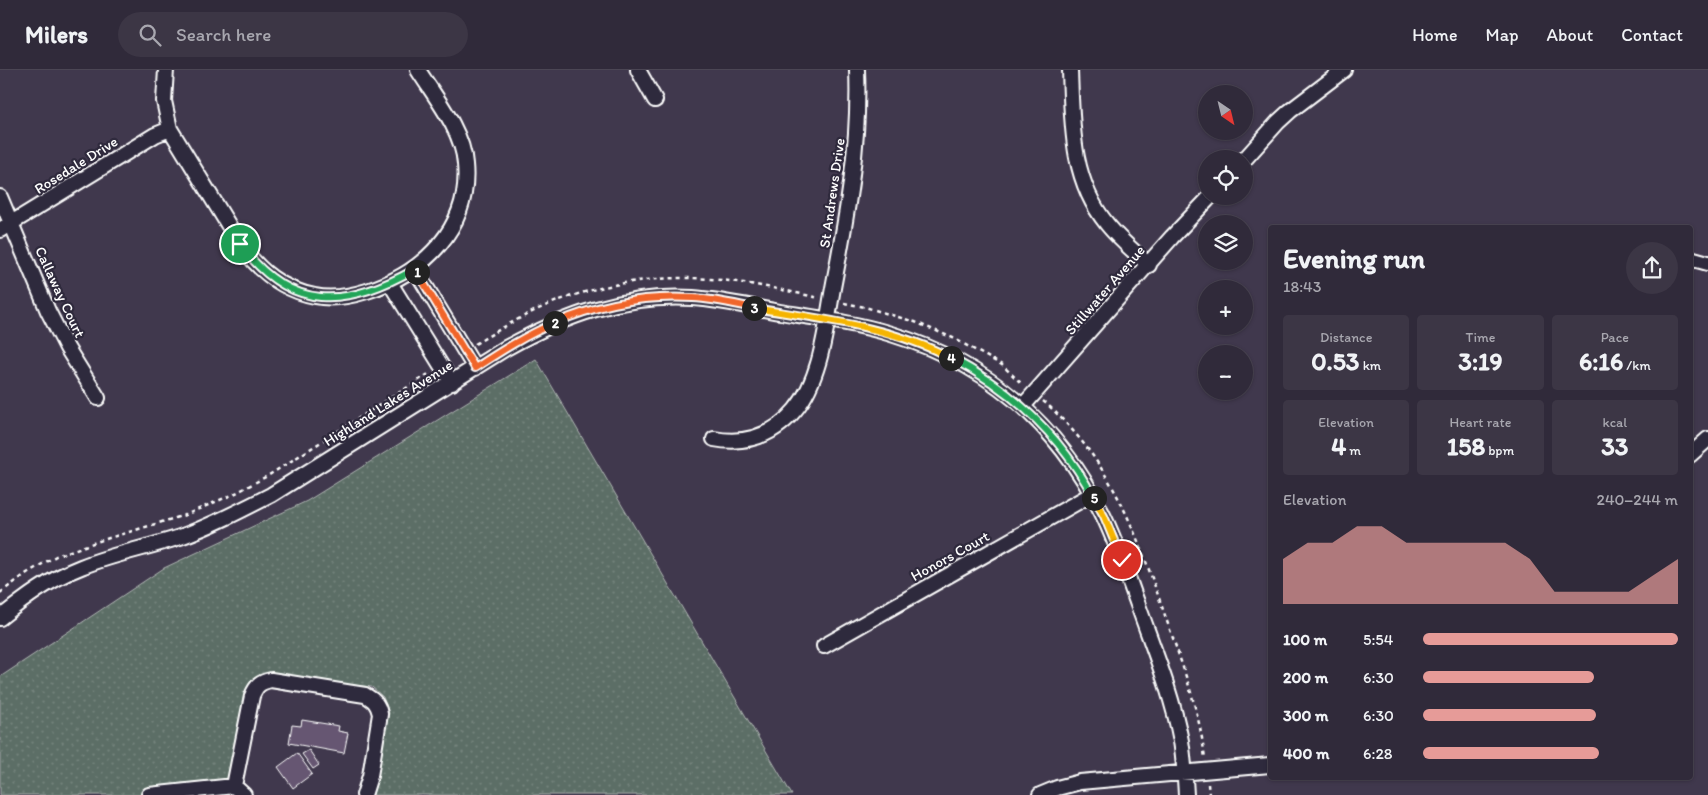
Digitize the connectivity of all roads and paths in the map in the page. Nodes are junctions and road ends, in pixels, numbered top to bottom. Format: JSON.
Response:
{"nodes":[{"id":1,"x":166,"y":70,"type":"edge"},
{"id":2,"x":418,"y":70,"type":"edge"},
{"id":3,"x":638,"y":70,"type":"edge"},
{"id":4,"x":857,"y":70,"type":"edge"},
{"id":5,"x":1070,"y":70,"type":"edge"},
{"id":6,"x":1340,"y":71,"type":"edge"},
{"id":7,"x":655,"y":100,"type":"dead end"},
{"id":8,"x":170,"y":129,"type":"junction"},
{"id":9,"x":1253,"y":150,"type":"edge"},
{"id":10,"x":0,"y":197,"type":"edge"},
{"id":11,"x":1203,"y":205,"type":"edge"},
{"id":12,"x":6,"y":227,"type":"edge"},
{"id":13,"x":1693,"y":259,"type":"edge"},
{"id":14,"x":1708,"y":263,"type":"edge"},
{"id":15,"x":1148,"y":265,"type":"junction"},
{"id":16,"x":415,"y":269,"type":"junction"},
{"id":17,"x":390,"y":283,"type":"junction"},
{"id":18,"x":831,"y":300,"type":"junction"},
{"id":19,"x":828,"y":320,"type":"junction"},
{"id":20,"x":464,"y":351,"type":"junction"},
{"id":21,"x":441,"y":366,"type":"junction"},
{"id":22,"x":475,"y":368,"type":"junction"},
{"id":23,"x":452,"y":382,"type":"junction"},
{"id":24,"x":1034,"y":394,"type":"junction"},
{"id":25,"x":98,"y":398,"type":"dead end"},
{"id":26,"x":1024,"y":406,"type":"junction"},
{"id":27,"x":714,"y":439,"type":"dead end"},
{"id":28,"x":1708,"y":439,"type":"edge"},
{"id":29,"x":1693,"y":452,"type":"edge"},
{"id":30,"x":1092,"y":494,"type":"junction"},
{"id":31,"x":0,"y":593,"type":"edge"},
{"id":32,"x":0,"y":618,"type":"edge"},
{"id":33,"x":824,"y":646,"type":"dead end"},
{"id":34,"x":1268,"y":765,"type":"edge"},
{"id":35,"x":1207,"y":770,"type":"junction"},
{"id":36,"x":1185,"y":772,"type":"junction"},
{"id":37,"x":239,"y":790,"type":"edge"},
{"id":38,"x":149,"y":795,"type":"edge"},
{"id":39,"x":364,"y":795,"type":"edge"},
{"id":40,"x":1040,"y":795,"type":"edge"},
{"id":41,"x":1186,"y":795,"type":"edge"},
{"id":42,"x":1209,"y":795,"type":"edge"}],
"edges":[{"from":1,"to":8,"type":"street"},
{"from":2,"to":16,"type":"street"},
{"from":3,"to":7,"type":"street"},
{"from":4,"to":18,"type":"street","name":"St Andrews Drive"},
{"from":5,"to":15,"type":"street"},
{"from":6,"to":9,"type":"street"},
{"from":8,"to":12,"type":"street","name":"Rosedale Drive"},
{"from":8,"to":17,"type":"street"},
{"from":10,"to":12,"type":"street","name":"Callaway Court"},
{"from":11,"to":15,"type":"street","name":"Stillwater Avenue"},
{"from":12,"to":25,"type":"street","name":"Callaway Court"},
{"from":13,"to":14,"type":"street"},
{"from":15,"to":24,"type":"street","name":"Stillwater Avenue"},
{"from":16,"to":17,"type":"street"},
{"from":16,"to":20,"type":"street"},
{"from":17,"to":21,"type":"street"},
{"from":18,"to":19,"type":"street","name":"St Andrews Drive"},
{"from":18,"to":20,"type":"path"},
{"from":18,"to":24,"type":"path"},
{"from":19,"to":22,"type":"street","name":"Highland Lakes Avenue"},
{"from":19,"to":26,"type":"street","name":"Highland Lakes Avenue"},
{"from":19,"to":27,"type":"street","name":"St Andrews Drive"},
{"from":20,"to":22,"type":"street"},
{"from":21,"to":23,"type":"street"},
{"from":21,"to":31,"type":"path"},
{"from":22,"to":23,"type":"street","name":"Highland Lakes Avenue"},
{"from":23,"to":32,"type":"street","name":"Highland Lakes Avenue"},
{"from":24,"to":26,"type":"street","name":"Stillwater Avenue"},
{"from":24,"to":35,"type":"path"},
{"from":26,"to":30,"type":"street","name":"Highland Lakes Avenue"},
{"from":28,"to":29,"type":"street"},
{"from":30,"to":33,"type":"street","name":"Honors Court"},
{"from":30,"to":36,"type":"street","name":"Highland Lakes Avenue"},
{"from":34,"to":35,"type":"street"},
{"from":35,"to":36,"type":"street"},
{"from":35,"to":42,"type":"path"},
{"from":36,"to":40,"type":"street"},
{"from":36,"to":41,"type":"street","name":"Highland Lakes Avenue"},
{"from":37,"to":38,"type":"street"},
{"from":37,"to":39,"type":"street"}]}
